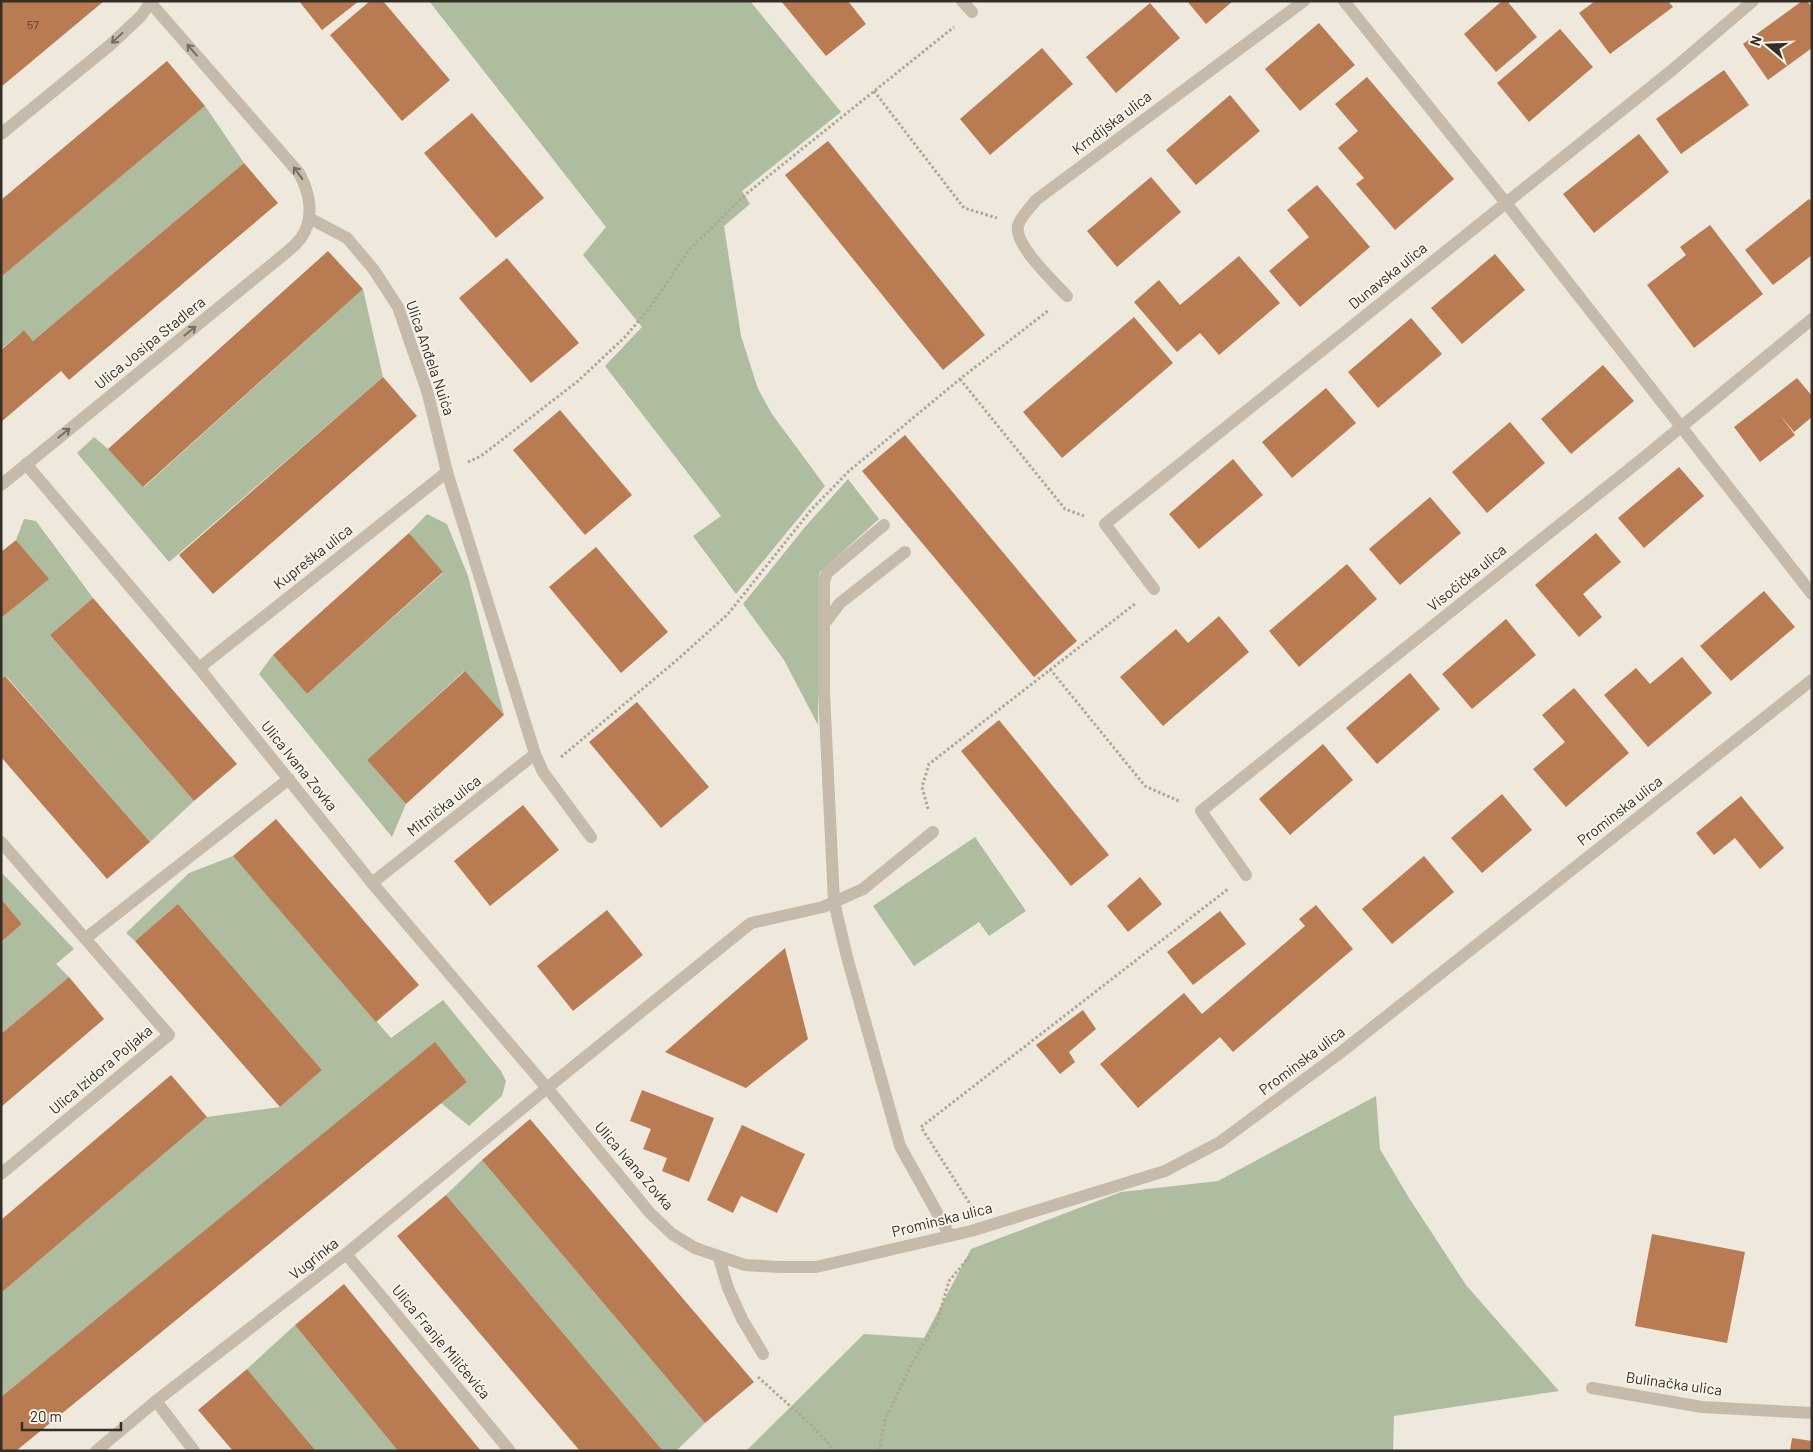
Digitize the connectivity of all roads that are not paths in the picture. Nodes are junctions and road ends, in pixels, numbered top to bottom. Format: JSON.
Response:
{"nodes":[{"id":1,"x":962,"y":1,"type":"edge"},
{"id":2,"x":1304,"y":1,"type":"edge"},
{"id":3,"x":1344,"y":1,"type":"edge"},
{"id":4,"x":1753,"y":1,"type":"edge"},
{"id":5,"x":150,"y":2,"type":"edge"},
{"id":6,"x":972,"y":12,"type":"road end"},
{"id":7,"x":1,"y":134,"type":"edge"},
{"id":8,"x":1506,"y":203,"type":"junction"},
{"id":9,"x":309,"y":218,"type":"junction"},
{"id":10,"x":1067,"y":296,"type":"road end"},
{"id":11,"x":1812,"y":319,"type":"edge"},
{"id":12,"x":1681,"y":426,"type":"junction"},
{"id":13,"x":26,"y":464,"type":"junction"},
{"id":14,"x":447,"y":472,"type":"junction"},
{"id":15,"x":1,"y":484,"type":"edge"},
{"id":16,"x":884,"y":525,"type":"dead end"},
{"id":17,"x":905,"y":552,"type":"dead end"},
{"id":18,"x":1154,"y":589,"type":"road end"},
{"id":19,"x":1812,"y":594,"type":"edge"},
{"id":20,"x":824,"y":624,"type":"junction"},
{"id":21,"x":199,"y":668,"type":"junction"},
{"id":22,"x":1812,"y":680,"type":"edge"},
{"id":23,"x":535,"y":754,"type":"junction"},
{"id":24,"x":290,"y":779,"type":"junction"},
{"id":25,"x":933,"y":832,"type":"road end"},
{"id":26,"x":592,"y":837,"type":"dead end"},
{"id":27,"x":1,"y":842,"type":"edge"},
{"id":28,"x":1246,"y":875,"type":"road end"},
{"id":29,"x":372,"y":883,"type":"junction"},
{"id":30,"x":834,"y":902,"type":"junction"},
{"id":31,"x":86,"y":938,"type":"junction"},
{"id":32,"x":547,"y":1088,"type":"junction"},
{"id":33,"x":1,"y":1174,"type":"edge"},
{"id":34,"x":950,"y":1236,"type":"junction"},
{"id":35,"x":346,"y":1254,"type":"junction"},
{"id":36,"x":719,"y":1258,"type":"junction"},
{"id":37,"x":763,"y":1354,"type":"road end"},
{"id":38,"x":1592,"y":1388,"type":"dead end"},
{"id":39,"x":156,"y":1401,"type":"junction"},
{"id":40,"x":1812,"y":1412,"type":"edge"},
{"id":41,"x":96,"y":1451,"type":"edge"},
{"id":42,"x":194,"y":1451,"type":"edge"},
{"id":43,"x":510,"y":1451,"type":"edge"}],
"edges":[{"from":1,"to":6,"type":"street"},
{"from":2,"to":10,"type":"street","name":"Krndijska ulica"},
{"from":3,"to":8,"type":"street"},
{"from":4,"to":8,"type":"street","name":"Dunavska ulica"},
{"from":5,"to":7,"type":"street","one_way":true},
{"from":9,"to":5,"type":"street","one_way":true},
{"from":8,"to":12,"type":"street"},
{"from":8,"to":18,"type":"street","name":"Dunavska ulica"},
{"from":13,"to":9,"type":"street","name":"Ulica Josipa Stadlera","one_way":true},
{"from":9,"to":14,"type":"street","name":"Ulica Anđela Nuića"},
{"from":11,"to":12,"type":"street","name":"Visočička ulica"},
{"from":12,"to":19,"type":"street"},
{"from":12,"to":28,"type":"street","name":"Visočička ulica"},
{"from":13,"to":15,"type":"street","name":"Ulica Josipa Stadlera"},
{"from":13,"to":21,"type":"street","name":"Ulica Ivana Zovka"},
{"from":14,"to":21,"type":"street","name":"Kupreška ulica"},
{"from":14,"to":23,"type":"street","name":"Ulica Anđela Nuića"},
{"from":16,"to":20,"type":"street"},
{"from":17,"to":20,"type":"street"},
{"from":20,"to":30,"type":"street"},
{"from":21,"to":24,"type":"street","name":"Ulica Ivana Zovka"},
{"from":22,"to":34,"type":"street","name":"Prominska ulica"},
{"from":23,"to":26,"type":"street","name":"Ulica Anđela Nuića"},
{"from":23,"to":29,"type":"street","name":"Mitnička ulica"},
{"from":24,"to":29,"type":"street","name":"Ulica Ivana Zovka"},
{"from":24,"to":31,"type":"street"},
{"from":25,"to":30,"type":"street"},
{"from":27,"to":31,"type":"street","name":"Ulica Izidora Poljaka"},
{"from":29,"to":32,"type":"street","name":"Ulica Ivana Zovka"},
{"from":30,"to":32,"type":"street"},
{"from":30,"to":34,"type":"street"},
{"from":31,"to":33,"type":"street","name":"Ulica Izidora Poljaka"},
{"from":32,"to":35,"type":"street","name":"Vugrinka"},
{"from":32,"to":36,"type":"street","name":"Ulica Ivana Zovka"},
{"from":34,"to":36,"type":"street","name":"Prominska ulica"},
{"from":35,"to":39,"type":"street","name":"Vugrinka"},
{"from":35,"to":43,"type":"street","name":"Ulica Franje Miličevića"},
{"from":36,"to":37,"type":"street"},
{"from":38,"to":40,"type":"street","name":"Bulinačka ulica"},
{"from":39,"to":41,"type":"street","name":"Vugrinka"},
{"from":39,"to":42,"type":"street"}]}
